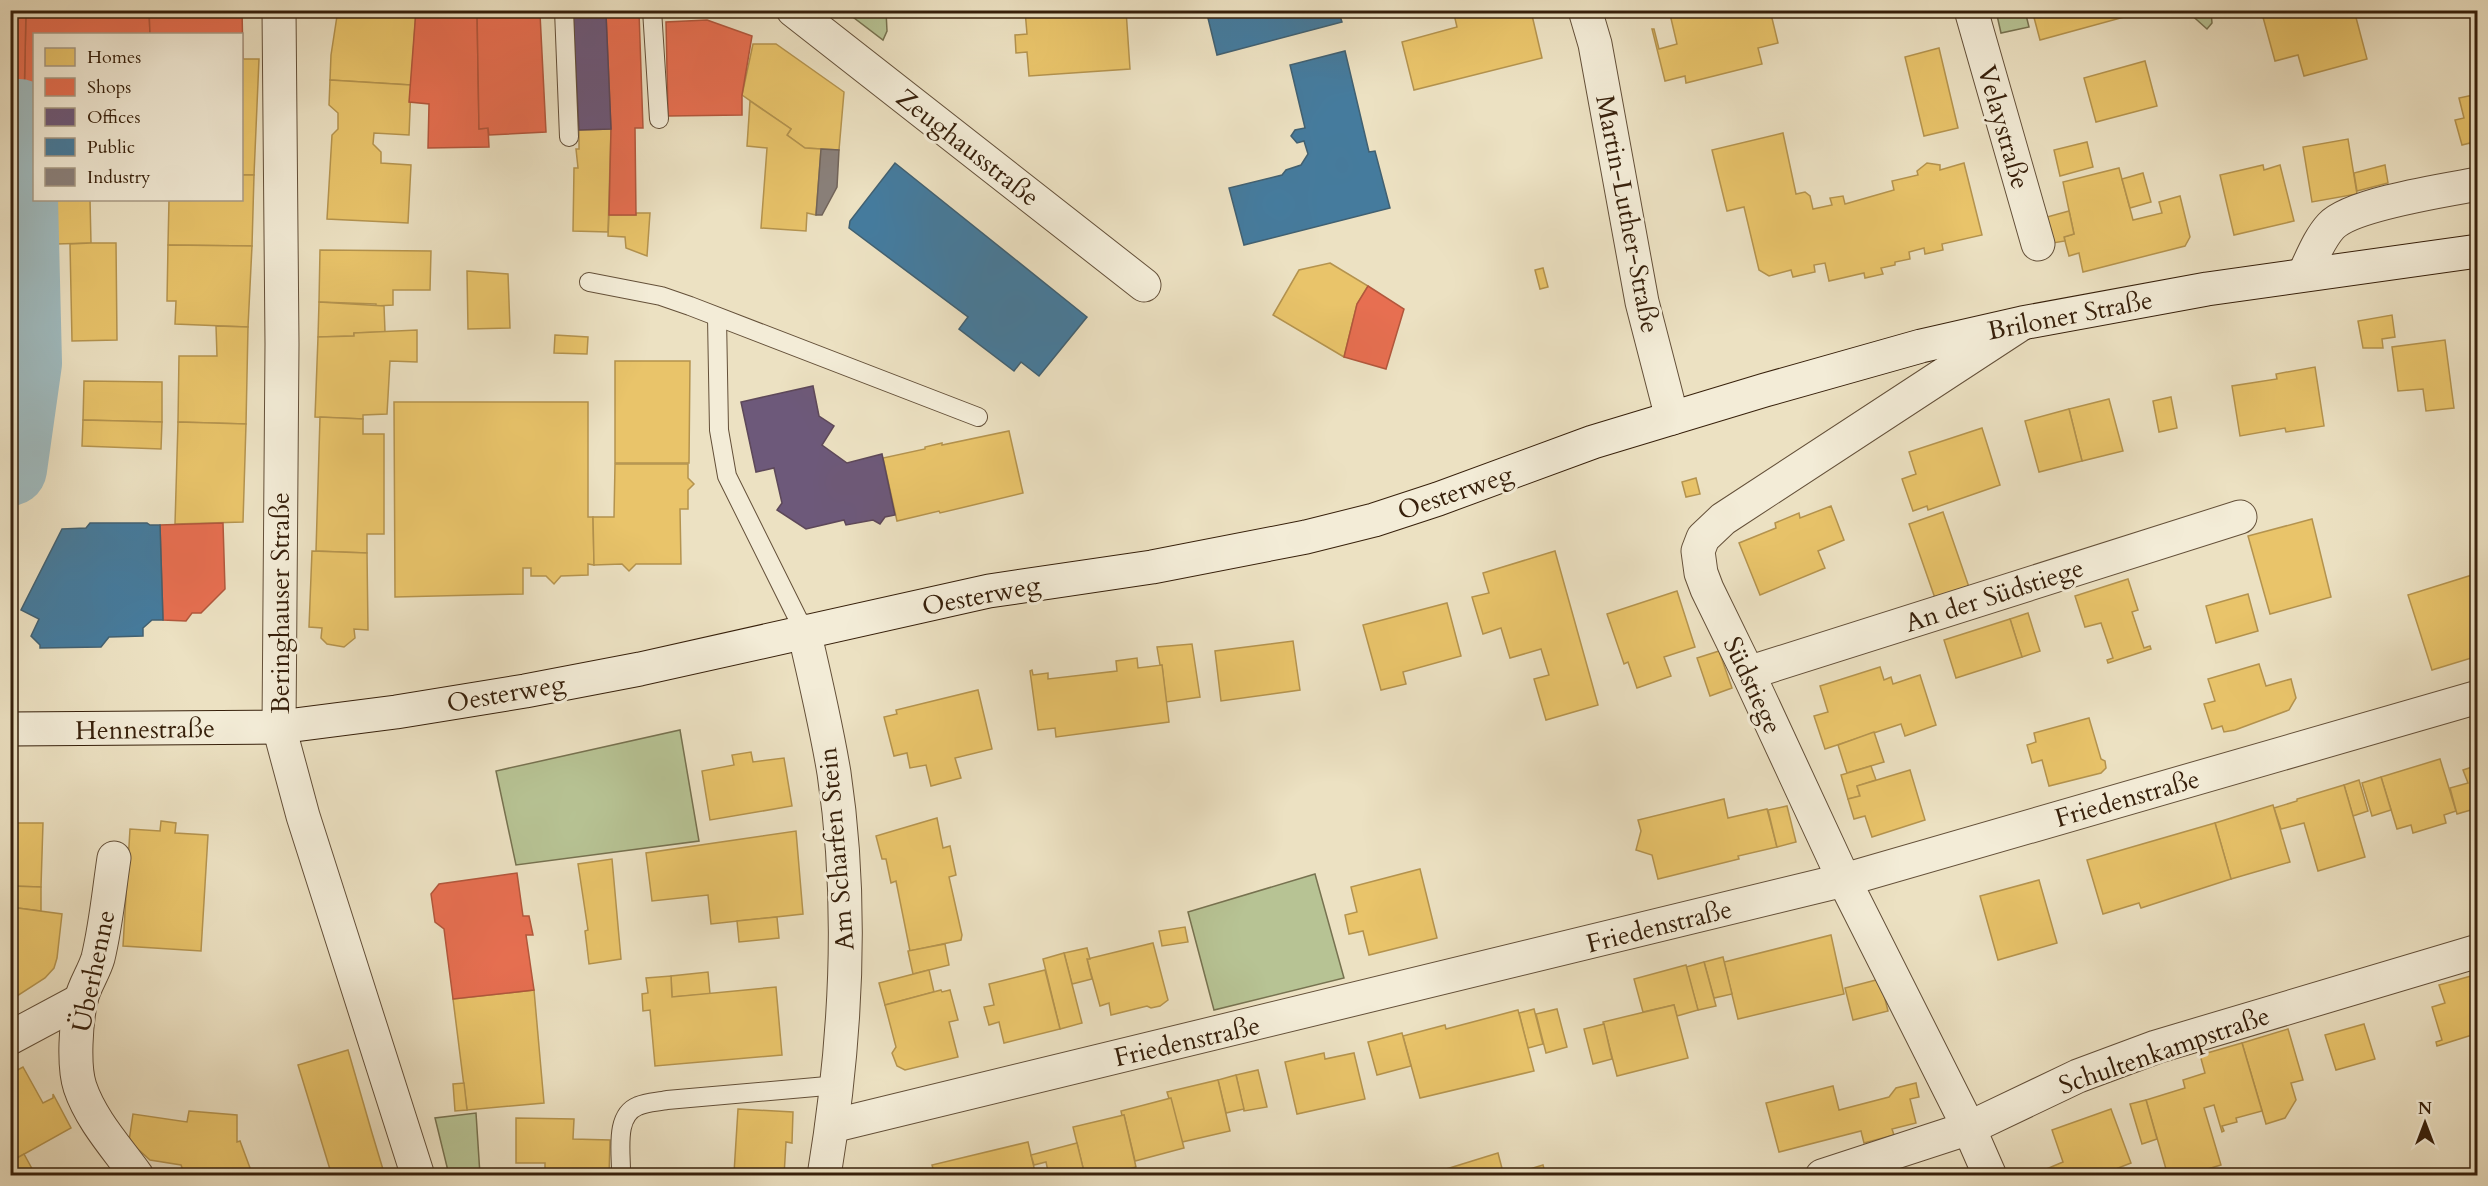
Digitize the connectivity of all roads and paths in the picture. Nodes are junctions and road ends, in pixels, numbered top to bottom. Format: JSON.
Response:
{"nodes":[{"id":1,"x":279,"y":10,"type":"edge"},
{"id":2,"x":564,"y":10,"type":"edge"},
{"id":3,"x":652,"y":10,"type":"edge"},
{"id":4,"x":793,"y":10,"type":"edge"},
{"id":5,"x":1585,"y":10,"type":"edge"},
{"id":6,"x":1971,"y":10,"type":"edge"},
{"id":7,"x":659,"y":119,"type":"dead end"},
{"id":8,"x":569,"y":137,"type":"dead end"},
{"id":9,"x":2478,"y":184,"type":"edge"},
{"id":10,"x":2038,"y":244,"type":"dead end"},
{"id":11,"x":2472,"y":254,"type":"edge"},
{"id":12,"x":2304,"y":274,"type":"junction"},
{"id":13,"x":589,"y":282,"type":"dead end"},
{"id":14,"x":1144,"y":285,"type":"dead end"},
{"id":15,"x":717,"y":317,"type":"junction"},
{"id":16,"x":2022,"y":323,"type":"junction"},
{"id":17,"x":978,"y":417,"type":"dead end"},
{"id":18,"x":1672,"y":418,"type":"junction"},
{"id":19,"x":2240,"y":517,"type":"dead end"},
{"id":20,"x":804,"y":631,"type":"junction"},
{"id":21,"x":1748,"y":673,"type":"junction"},
{"id":22,"x":2478,"y":697,"type":"edge"},
{"id":23,"x":279,"y":727,"type":"junction"},
{"id":24,"x":10,"y":729,"type":"edge"},
{"id":25,"x":114,"y":858,"type":"dead end"},
{"id":26,"x":1844,"y":880,"type":"junction"},
{"id":27,"x":2478,"y":951,"type":"edge"},
{"id":28,"x":81,"y":1000,"type":"junction"},
{"id":29,"x":10,"y":1038,"type":"edge"},
{"id":30,"x":837,"y":1085,"type":"junction"},
{"id":31,"x":832,"y":1126,"type":"junction"},
{"id":32,"x":1969,"y":1128,"type":"junction"},
{"id":33,"x":621,"y":1171,"type":"dead end"},
{"id":34,"x":137,"y":1176,"type":"edge"},
{"id":35,"x":418,"y":1176,"type":"edge"},
{"id":36,"x":824,"y":1176,"type":"edge"},
{"id":37,"x":1822,"y":1176,"type":"edge"},
{"id":38,"x":1990,"y":1176,"type":"edge"}],
"edges":[{"from":1,"to":23,"type":"street","name":"Beringhauser Straße"},
{"from":2,"to":8,"type":"lane"},
{"from":3,"to":7,"type":"lane"},
{"from":4,"to":14,"type":"street","name":"Zeughausstraße"},
{"from":5,"to":18,"type":"street","name":"Martin-Luther-Straße"},
{"from":6,"to":10,"type":"street","name":"Velaystraße"},
{"from":9,"to":12,"type":"street"},
{"from":11,"to":12,"type":"street","name":"Briloner Straße"},
{"from":12,"to":16,"type":"street","name":"Briloner Straße"},
{"from":13,"to":15,"type":"lane"},
{"from":15,"to":17,"type":"lane"},
{"from":15,"to":20,"type":"lane"},
{"from":16,"to":18,"type":"street","name":"Briloner Straße"},
{"from":16,"to":21,"type":"street","name":"Südstiege"},
{"from":18,"to":20,"type":"street","name":"Oesterweg"},
{"from":19,"to":21,"type":"street","name":"An der Südstiege"},
{"from":20,"to":23,"type":"street","name":"Oesterweg"},
{"from":20,"to":30,"type":"street","name":"Am Scharfen Stein"},
{"from":21,"to":26,"type":"street","name":"Südstiege"},
{"from":22,"to":26,"type":"street","name":"Friedenstraße"},
{"from":23,"to":24,"type":"street","name":"Hennestraße"},
{"from":23,"to":35,"type":"street","name":"Beringhauser Straße"},
{"from":25,"to":28,"type":"street","name":"Überhenne"},
{"from":26,"to":31,"type":"street","name":"Friedenstraße"},
{"from":26,"to":32,"type":"street","name":"Südstiege"},
{"from":27,"to":32,"type":"street","name":"Schultenkampstraße"},
{"from":28,"to":29,"type":"street"},
{"from":28,"to":34,"type":"street","name":"Überhenne"},
{"from":30,"to":31,"type":"street","name":"Am Scharfen Stein"},
{"from":30,"to":33,"type":"lane"},
{"from":31,"to":36,"type":"street","name":"Am Scharfen Stein"},
{"from":32,"to":37,"type":"street","name":"Schultenkampstraße"},
{"from":32,"to":38,"type":"street","name":"Südstiege"}]}
